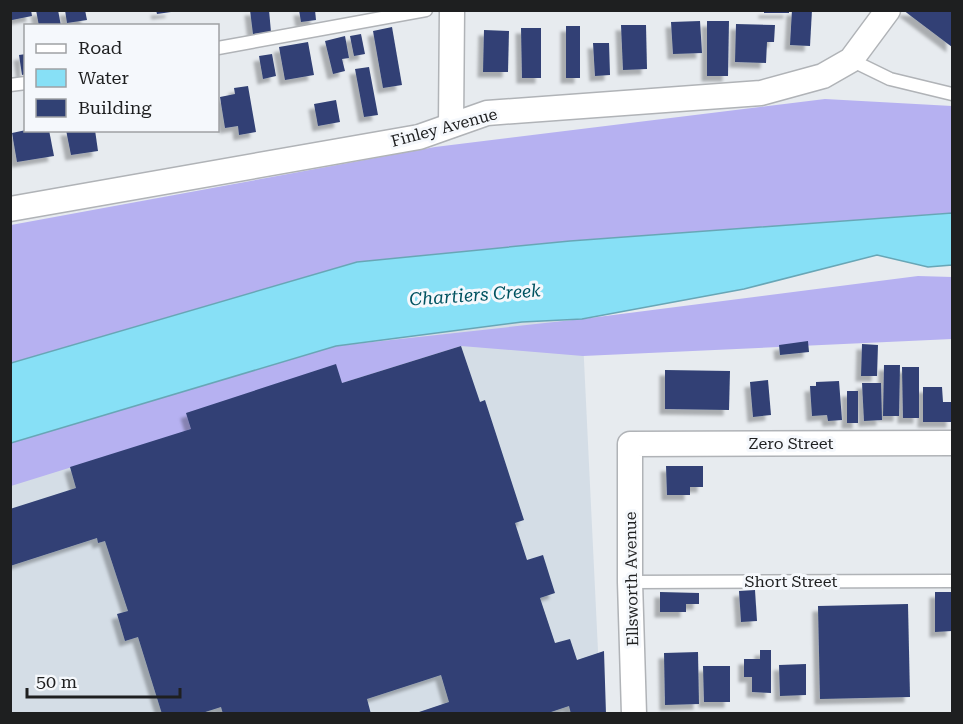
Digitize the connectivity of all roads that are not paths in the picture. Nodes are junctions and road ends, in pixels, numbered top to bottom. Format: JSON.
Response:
{"nodes":[{"id":1,"x":426,"y":10,"type":"edge"},
{"id":2,"x":452,"y":10,"type":"edge"},
{"id":3,"x":888,"y":10,"type":"edge"},
{"id":4,"x":219,"y":48,"type":"edge"},
{"id":5,"x":850,"y":60,"type":"junction"},
{"id":6,"x":952,"y":94,"type":"edge"},
{"id":7,"x":451,"y":125,"type":"junction"},
{"id":8,"x":10,"y":209,"type":"edge"},
{"id":9,"x":952,"y":443,"type":"edge"},
{"id":10,"x":630,"y":444,"type":"joint"},
{"id":11,"x":952,"y":581,"type":"edge"},
{"id":12,"x":630,"y":582,"type":"junction"},
{"id":13,"x":634,"y":714,"type":"edge"}],
"edges":[{"from":1,"to":4,"type":"lane"},
{"from":2,"to":7,"type":"street"},
{"from":3,"to":5,"type":"street","name":"Finley Avenue"},
{"from":5,"to":6,"type":"lane"},
{"from":5,"to":7,"type":"street","name":"Finley Avenue"},
{"from":7,"to":8,"type":"street","name":"Finley Avenue"},
{"from":9,"to":10,"type":"street","name":"Zero Street"},
{"from":10,"to":12,"type":"street","name":"Ellsworth Avenue"},
{"from":11,"to":12,"type":"lane","name":"Short Street"},
{"from":12,"to":13,"type":"street","name":"Ellsworth Avenue"}]}
